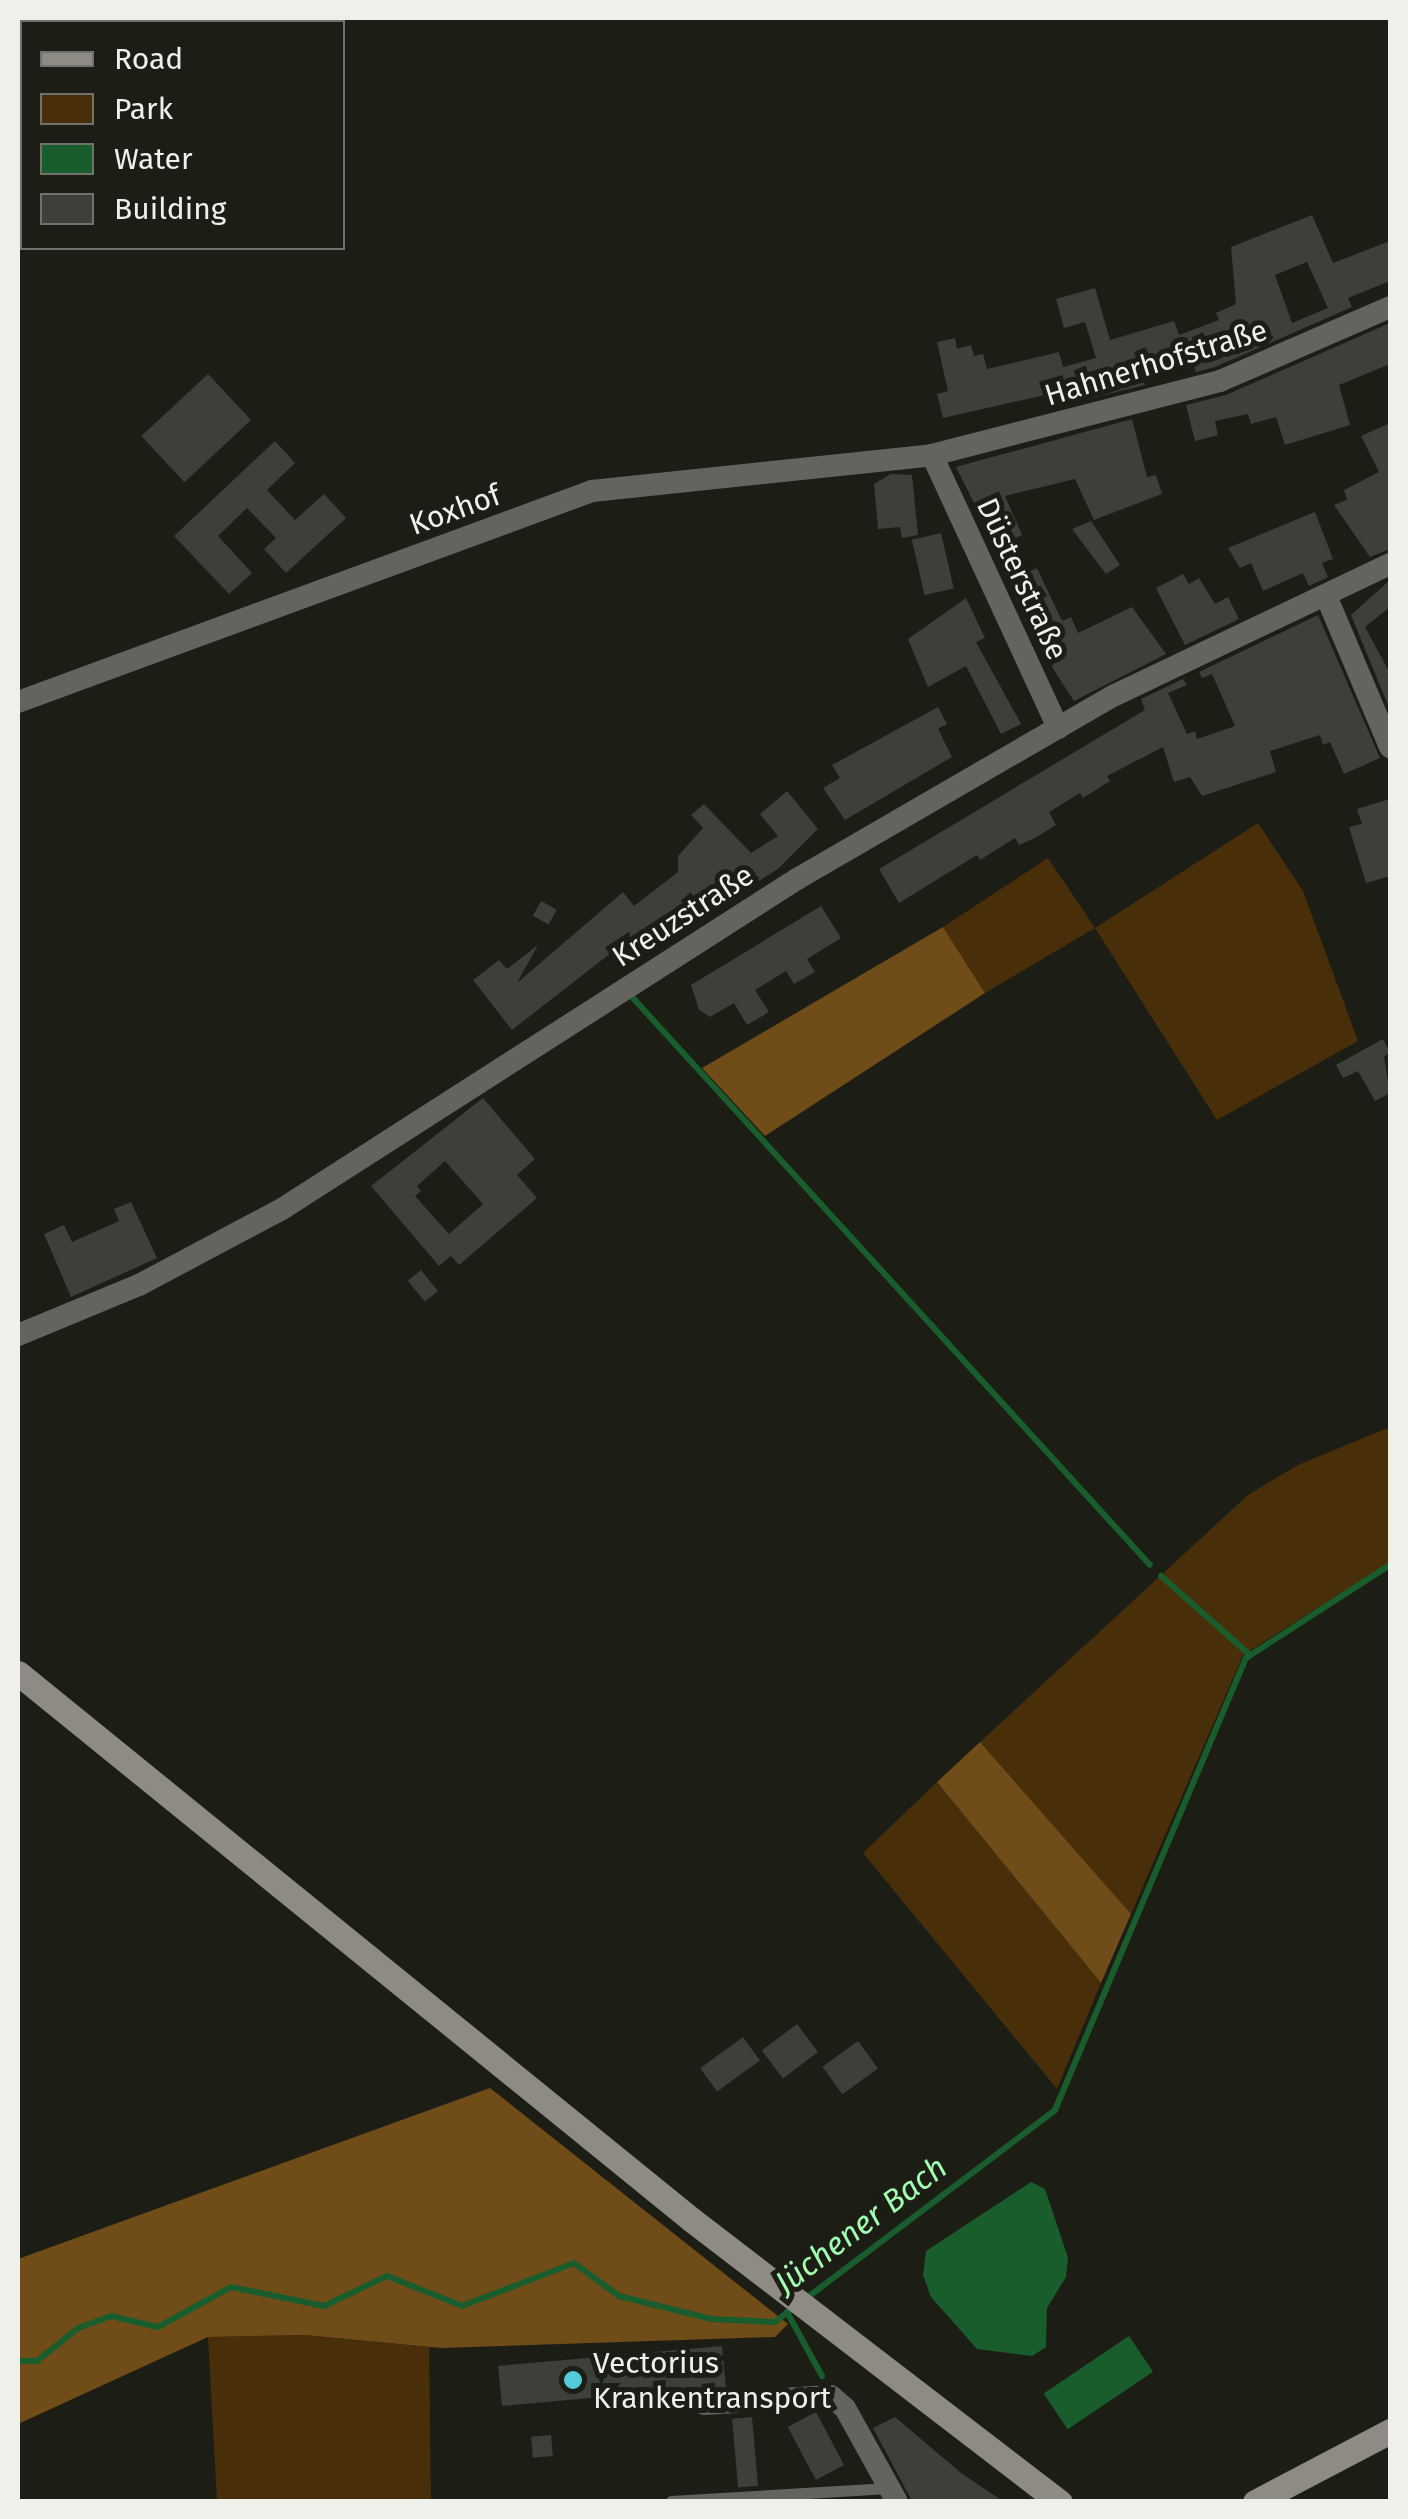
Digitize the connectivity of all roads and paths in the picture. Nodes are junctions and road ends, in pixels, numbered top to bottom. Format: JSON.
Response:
{"nodes":[{"id":1,"x":1390,"y":307,"type":"edge"},
{"id":2,"x":932,"y":455,"type":"junction"},
{"id":3,"x":1390,"y":564,"type":"edge"},
{"id":4,"x":1327,"y":598,"type":"junction"},
{"id":5,"x":18,"y":702,"type":"edge"},
{"id":6,"x":1058,"y":728,"type":"junction"},
{"id":7,"x":1390,"y":747,"type":"edge"},
{"id":8,"x":18,"y":1335,"type":"edge"},
{"id":9,"x":18,"y":1673,"type":"edge"},
{"id":10,"x":704,"y":2404,"type":"dead end"},
{"id":11,"x":1390,"y":2431,"type":"edge"},
{"id":12,"x":887,"y":2491,"type":"edge"},
{"id":13,"x":672,"y":2500,"type":"edge"},
{"id":14,"x":1060,"y":2502,"type":"edge"},
{"id":15,"x":1255,"y":2502,"type":"edge"}],
"edges":[{"from":1,"to":2,"type":"street","name":"Hahnerhofstraße"},
{"from":2,"to":5,"type":"street","name":"Koxhof"},
{"from":2,"to":6,"type":"street","name":"Düsterstraße"},
{"from":3,"to":4,"type":"street","name":"Kreuzstraße"},
{"from":4,"to":6,"type":"street","name":"Kreuzstraße"},
{"from":4,"to":7,"type":"street"},
{"from":6,"to":8,"type":"street","name":"Kreuzstraße"},
{"from":9,"to":14,"type":"main road"},
{"from":10,"to":12,"type":"street"},
{"from":11,"to":15,"type":"main road"},
{"from":12,"to":13,"type":"lane"}]}
